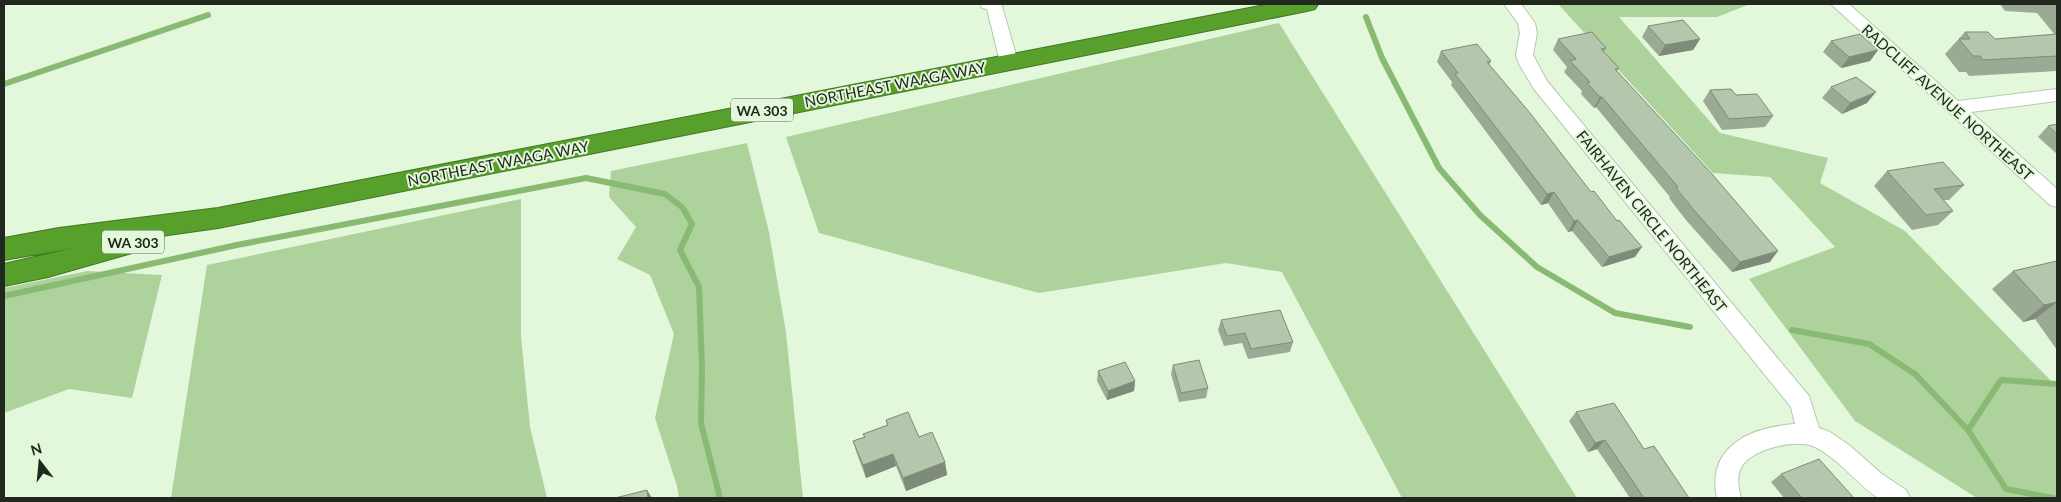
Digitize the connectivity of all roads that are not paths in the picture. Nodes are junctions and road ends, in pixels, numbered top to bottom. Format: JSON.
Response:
{"nodes":[{"id":1,"x":988,"y":4,"type":"edge"},
{"id":2,"x":1307,"y":4,"type":"edge"},
{"id":3,"x":1512,"y":4,"type":"edge"},
{"id":4,"x":1839,"y":4,"type":"edge"},
{"id":5,"x":1009,"y":62,"type":"junction"},
{"id":6,"x":2057,"y":95,"type":"edge"},
{"id":7,"x":1955,"y":108,"type":"junction"},
{"id":8,"x":2057,"y":200,"type":"edge"},
{"id":9,"x":218,"y":218,"type":"junction"},
{"id":10,"x":4,"y":249,"type":"edge"},
{"id":11,"x":4,"y":275,"type":"edge"},
{"id":12,"x":1809,"y":434,"type":"junction"},
{"id":13,"x":1729,"y":498,"type":"edge"},
{"id":14,"x":1898,"y":498,"type":"edge"}],
"edges":[{"from":1,"to":5,"type":"street"},
{"from":2,"to":5,"type":"highway","name":"NORTHEAST WAAGA WAY","number":"WA 303"},
{"from":3,"to":12,"type":"street","name":"FAIRHAVEN CIRCLE NORTHEAST"},
{"from":4,"to":7,"type":"street","name":"RADCLIFF AVENUE NORTHEAST"},
{"from":5,"to":9,"type":"highway","name":"NORTHEAST WAAGA WAY","number":"WA 303"},
{"from":6,"to":7,"type":"street"},
{"from":7,"to":8,"type":"street","name":"RADCLIFF AVENUE NORTHEAST"},
{"from":9,"to":10,"type":"highway","number":"WA 303"},
{"from":9,"to":11,"type":"highway","number":"WA 303"},
{"from":12,"to":13,"type":"street"},
{"from":12,"to":14,"type":"street"}]}
